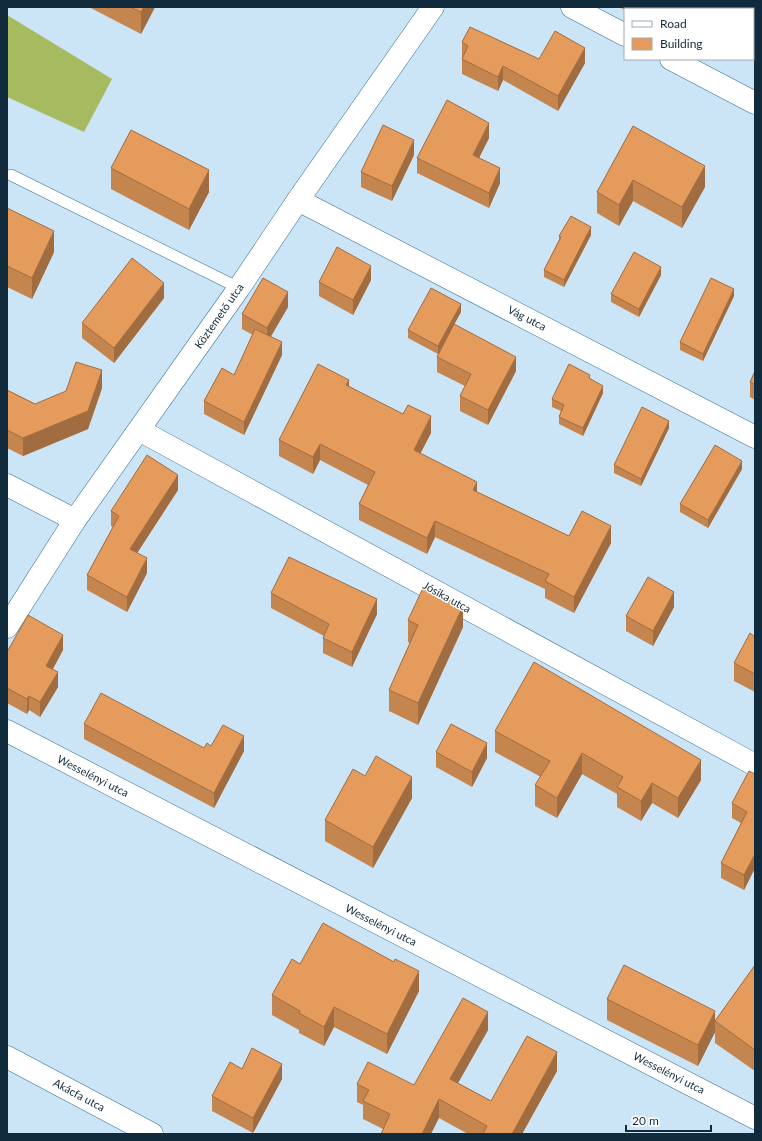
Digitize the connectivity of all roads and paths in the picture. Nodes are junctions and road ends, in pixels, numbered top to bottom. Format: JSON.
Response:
{"nodes":[{"id":1,"x":433,"y":7,"type":"edge"},
{"id":2,"x":572,"y":7,"type":"edge"},
{"id":3,"x":624,"y":34,"type":"edge"},
{"id":4,"x":673,"y":60,"type":"edge"},
{"id":5,"x":755,"y":103,"type":"edge"},
{"id":6,"x":12,"y":175,"type":"dead end"},
{"id":7,"x":298,"y":200,"type":"junction"},
{"id":8,"x":239,"y":288,"type":"junction"},
{"id":9,"x":139,"y":430,"type":"junction"},
{"id":10,"x":755,"y":437,"type":"edge"},
{"id":11,"x":7,"y":485,"type":"edge"},
{"id":12,"x":75,"y":520,"type":"junction"},
{"id":13,"x":7,"y":627,"type":"edge"},
{"id":14,"x":7,"y":731,"type":"edge"},
{"id":15,"x":755,"y":765,"type":"edge"},
{"id":16,"x":7,"y":1057,"type":"edge"},
{"id":17,"x":755,"y":1118,"type":"edge"},
{"id":18,"x":152,"y":1134,"type":"edge"}],
"edges":[{"from":1,"to":7,"type":"street","name":"Köztemető utca"},
{"from":2,"to":3,"type":"street"},
{"from":4,"to":5,"type":"street"},
{"from":6,"to":8,"type":"lane"},
{"from":7,"to":8,"type":"street","name":"Köztemető utca"},
{"from":7,"to":10,"type":"street","name":"Vág utca"},
{"from":8,"to":9,"type":"street","name":"Köztemető utca"},
{"from":9,"to":12,"type":"street","name":"Köztemető utca"},
{"from":9,"to":15,"type":"street","name":"Jósika utca"},
{"from":11,"to":12,"type":"street"},
{"from":12,"to":13,"type":"street","name":"Köztemető utca"},
{"from":14,"to":17,"type":"street","name":"Wesselényi utca"},
{"from":16,"to":18,"type":"street","name":"Akácfa utca"}]}
